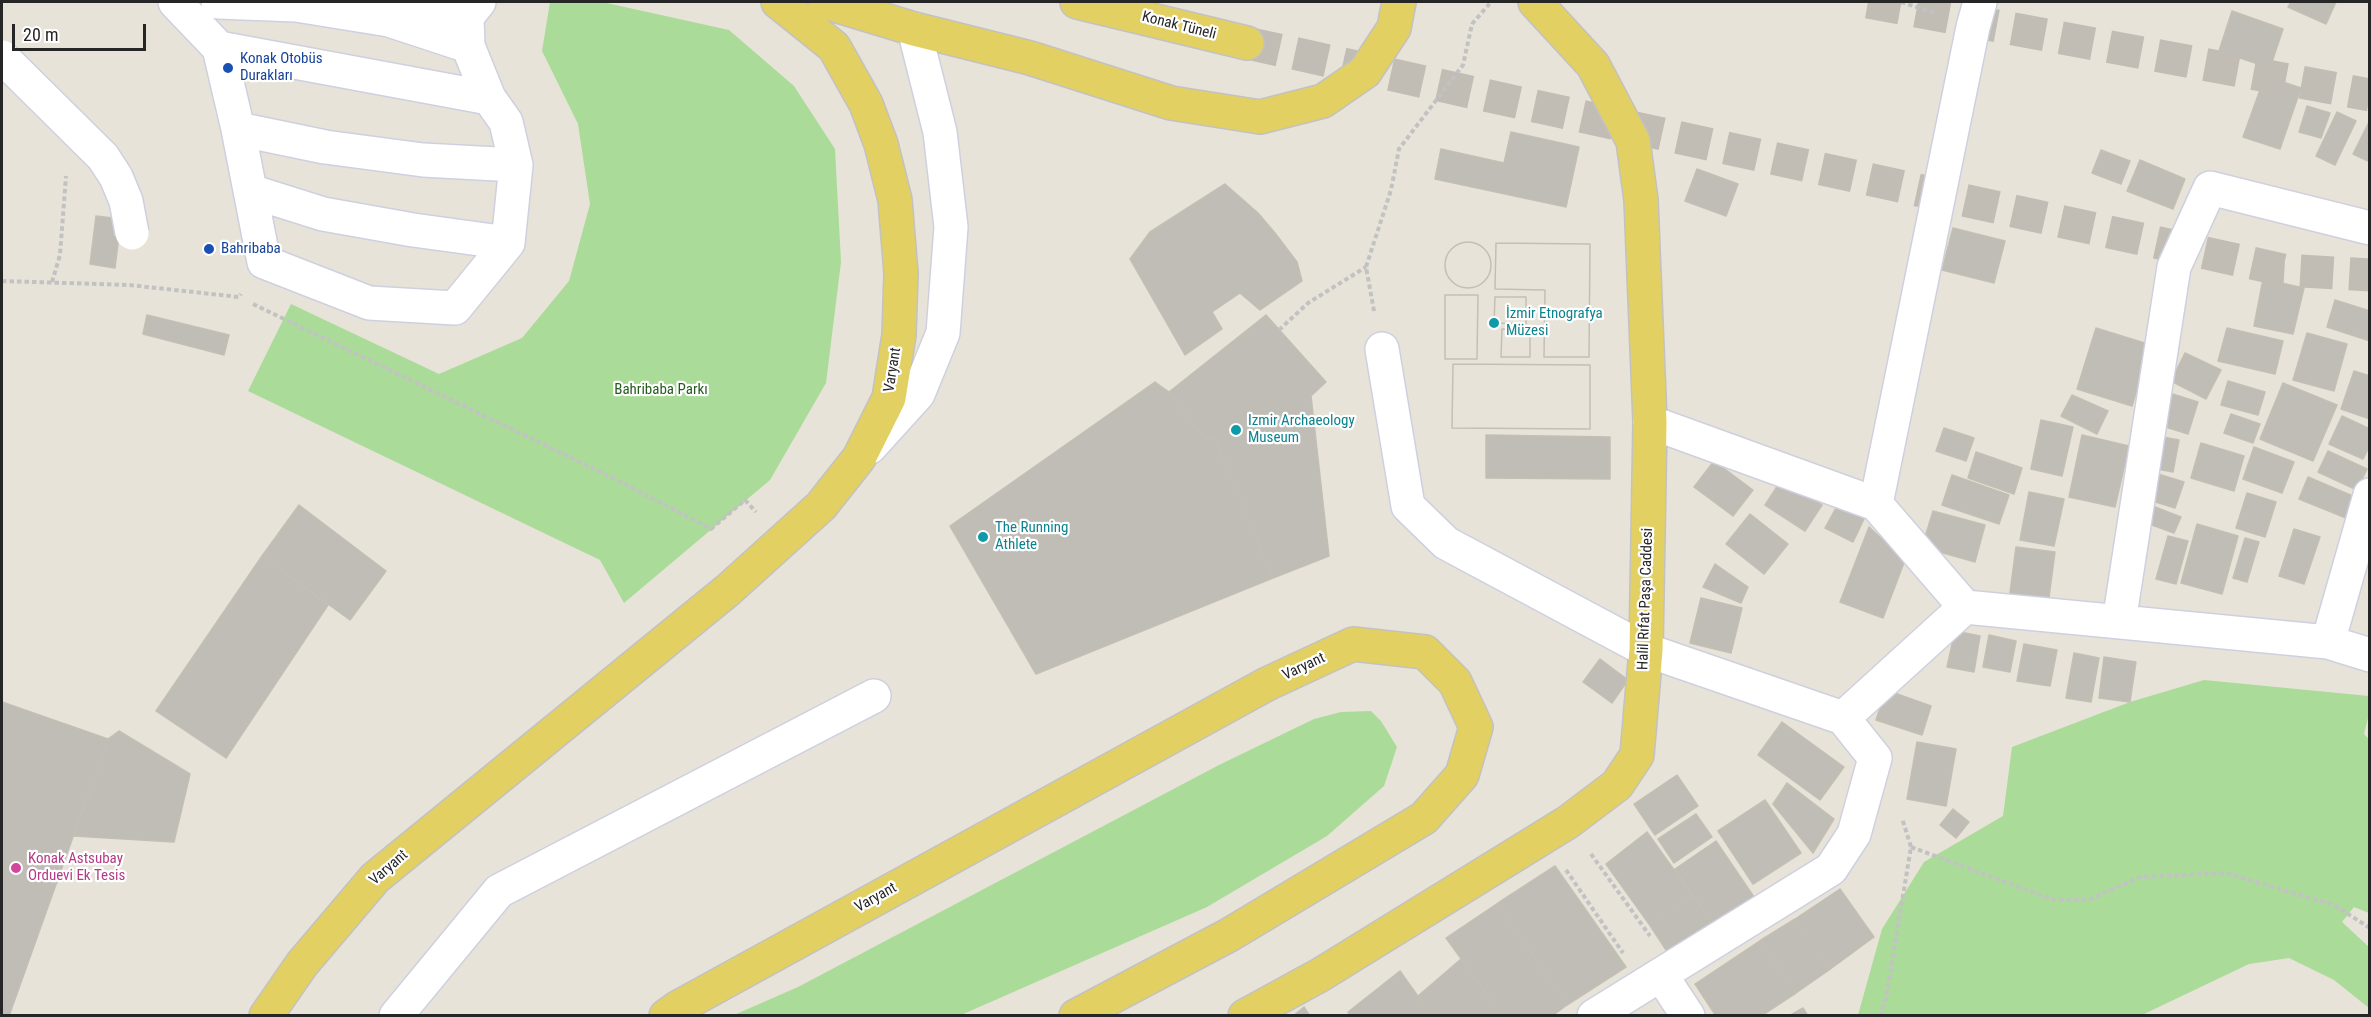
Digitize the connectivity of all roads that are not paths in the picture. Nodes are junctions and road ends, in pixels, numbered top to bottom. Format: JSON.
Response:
{"nodes":[{"id":1,"x":175,"y":2,"type":"edge"},
{"id":2,"x":218,"y":2,"type":"edge"},
{"id":3,"x":392,"y":2,"type":"edge"},
{"id":4,"x":778,"y":2,"type":"edge"},
{"id":5,"x":825,"y":2,"type":"edge"},
{"id":6,"x":1077,"y":2,"type":"edge"},
{"id":7,"x":1399,"y":2,"type":"edge"},
{"id":8,"x":1535,"y":2,"type":"edge"},
{"id":9,"x":1980,"y":2,"type":"edge"},
{"id":10,"x":472,"y":22,"type":"edge"},
{"id":11,"x":914,"y":29,"type":"junction"},
{"id":12,"x":1246,"y":43,"type":"tunnel mouth"},
{"id":13,"x":219,"y":48,"type":"junction"},
{"id":14,"x":2,"y":57,"type":"edge"},
{"id":15,"x":489,"y":98,"type":"junction"},
{"id":16,"x":238,"y":129,"type":"junction"},
{"id":17,"x":516,"y":165,"type":"junction"},
{"id":18,"x":250,"y":191,"type":"junction"},
{"id":19,"x":2370,"y":228,"type":"edge"},
{"id":20,"x":132,"y":233,"type":"dead end"},
{"id":21,"x":508,"y":243,"type":"junction"},
{"id":22,"x":1379,"y":336,"type":"road end"},
{"id":23,"x":1650,"y":422,"type":"junction"},
{"id":24,"x":860,"y":458,"type":"junction"},
{"id":25,"x":2370,"y":495,"type":"edge"},
{"id":26,"x":1876,"y":504,"type":"junction"},
{"id":27,"x":1965,"y":607,"type":"junction"},
{"id":28,"x":2119,"y":622,"type":"junction"},
{"id":29,"x":2328,"y":642,"type":"junction"},
{"id":30,"x":1646,"y":650,"type":"junction"},
{"id":31,"x":2370,"y":655,"type":"edge"},
{"id":32,"x":874,"y":696,"type":"dead end"},
{"id":33,"x":1843,"y":718,"type":"junction"},
{"id":34,"x":1660,"y":976,"type":"junction"},
{"id":35,"x":266,"y":1016,"type":"edge"},
{"id":36,"x":396,"y":1016,"type":"edge"},
{"id":37,"x":666,"y":1016,"type":"edge"},
{"id":38,"x":1076,"y":1016,"type":"edge"},
{"id":39,"x":1245,"y":1016,"type":"edge"},
{"id":40,"x":1594,"y":1016,"type":"edge"},
{"id":41,"x":1688,"y":1016,"type":"edge"}],
"edges":[{"from":1,"to":13,"type":"street"},
{"from":2,"to":10,"type":"street"},
{"from":3,"to":10,"type":"street"},
{"from":4,"to":24,"type":"main road","name":"Varyant"},
{"from":5,"to":11,"type":"main road"},
{"from":6,"to":12,"type":"main road","name":"Konak Tüneli"},
{"from":7,"to":11,"type":"main road"},
{"from":8,"to":23,"type":"main road","name":"Halil Rıfat Paşa Caddesi"},
{"from":9,"to":26,"type":"street"},
{"from":10,"to":15,"type":"street"},
{"from":11,"to":24,"type":"street"},
{"from":13,"to":15,"type":"street"},
{"from":13,"to":16,"type":"street"},
{"from":14,"to":20,"type":"street","bridge":true},
{"from":15,"to":17,"type":"street"},
{"from":16,"to":17,"type":"street"},
{"from":16,"to":18,"type":"street"},
{"from":17,"to":21,"type":"street"},
{"from":18,"to":21,"type":"street"},
{"from":18,"to":21,"type":"street"},
{"from":19,"to":28,"type":"street"},
{"from":22,"to":30,"type":"street"},
{"from":23,"to":26,"type":"street"},
{"from":23,"to":30,"type":"main road","name":"Halil Rıfat Paşa Caddesi"},
{"from":24,"to":35,"type":"main road","name":"Varyant"},
{"from":25,"to":29,"type":"street"},
{"from":26,"to":27,"type":"street"},
{"from":27,"to":28,"type":"street"},
{"from":27,"to":33,"type":"street"},
{"from":28,"to":29,"type":"street"},
{"from":29,"to":31,"type":"street"},
{"from":30,"to":33,"type":"street"},
{"from":30,"to":39,"type":"main road","name":"Halil Rıfat Paşa Caddesi"},
{"from":32,"to":36,"type":"street"},
{"from":33,"to":34,"type":"street"},
{"from":34,"to":40,"type":"street"},
{"from":34,"to":41,"type":"street"},
{"from":37,"to":38,"type":"main road","name":"Varyant"}]}
